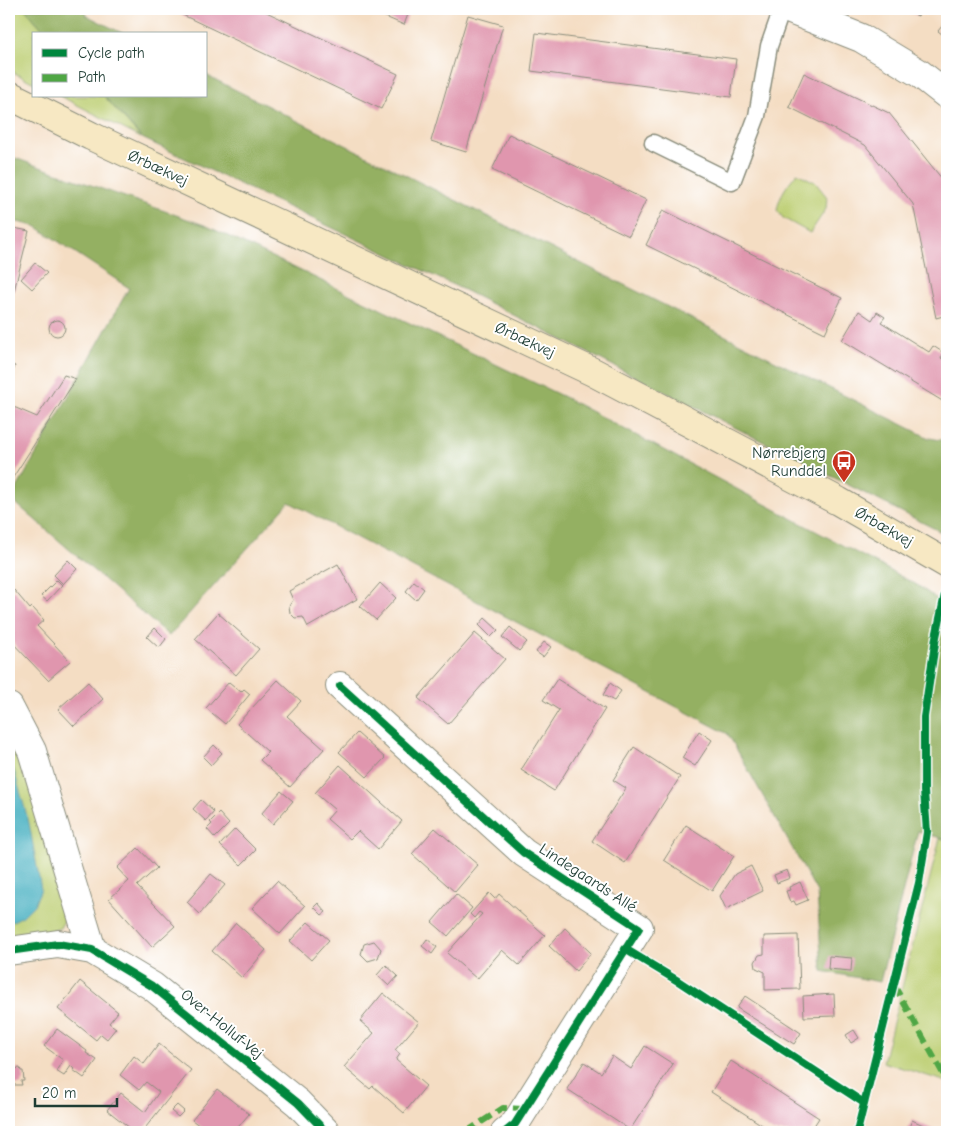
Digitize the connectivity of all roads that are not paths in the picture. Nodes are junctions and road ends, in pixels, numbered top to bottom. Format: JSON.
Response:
{"nodes":[{"id":1,"x":782,"y":9,"type":"edge"},
{"id":2,"x":788,"y":9,"type":"edge"},
{"id":3,"x":9,"y":95,"type":"edge"},
{"id":4,"x":947,"y":95,"type":"edge"},
{"id":5,"x":9,"y":106,"type":"edge"},
{"id":6,"x":91,"y":136,"type":"junction"},
{"id":7,"x":653,"y":143,"type":"dead end"},
{"id":8,"x":947,"y":564,"type":"edge"},
{"id":9,"x":340,"y":686,"type":"dead end"},
{"id":10,"x":9,"y":707,"type":"edge"},
{"id":11,"x":92,"y":950,"type":"junction"},
{"id":12,"x":9,"y":951,"type":"edge"},
{"id":13,"x":326,"y":1132,"type":"edge"},
{"id":14,"x":504,"y":1132,"type":"edge"}],
"edges":[{"from":1,"to":7,"type":"lane"},
{"from":2,"to":4,"type":"street"},
{"from":3,"to":6,"type":"main road","name":"Ørbækvej"},
{"from":5,"to":6,"type":"main road","name":"Ørbækvej"},
{"from":6,"to":8,"type":"main road","name":"Ørbækvej"},
{"from":9,"to":14,"type":"street","name":"Lindegaards Allé"},
{"from":10,"to":11,"type":"street"},
{"from":11,"to":12,"type":"street"},
{"from":11,"to":13,"type":"street","name":"Over-Holluf-Vej"}]}
